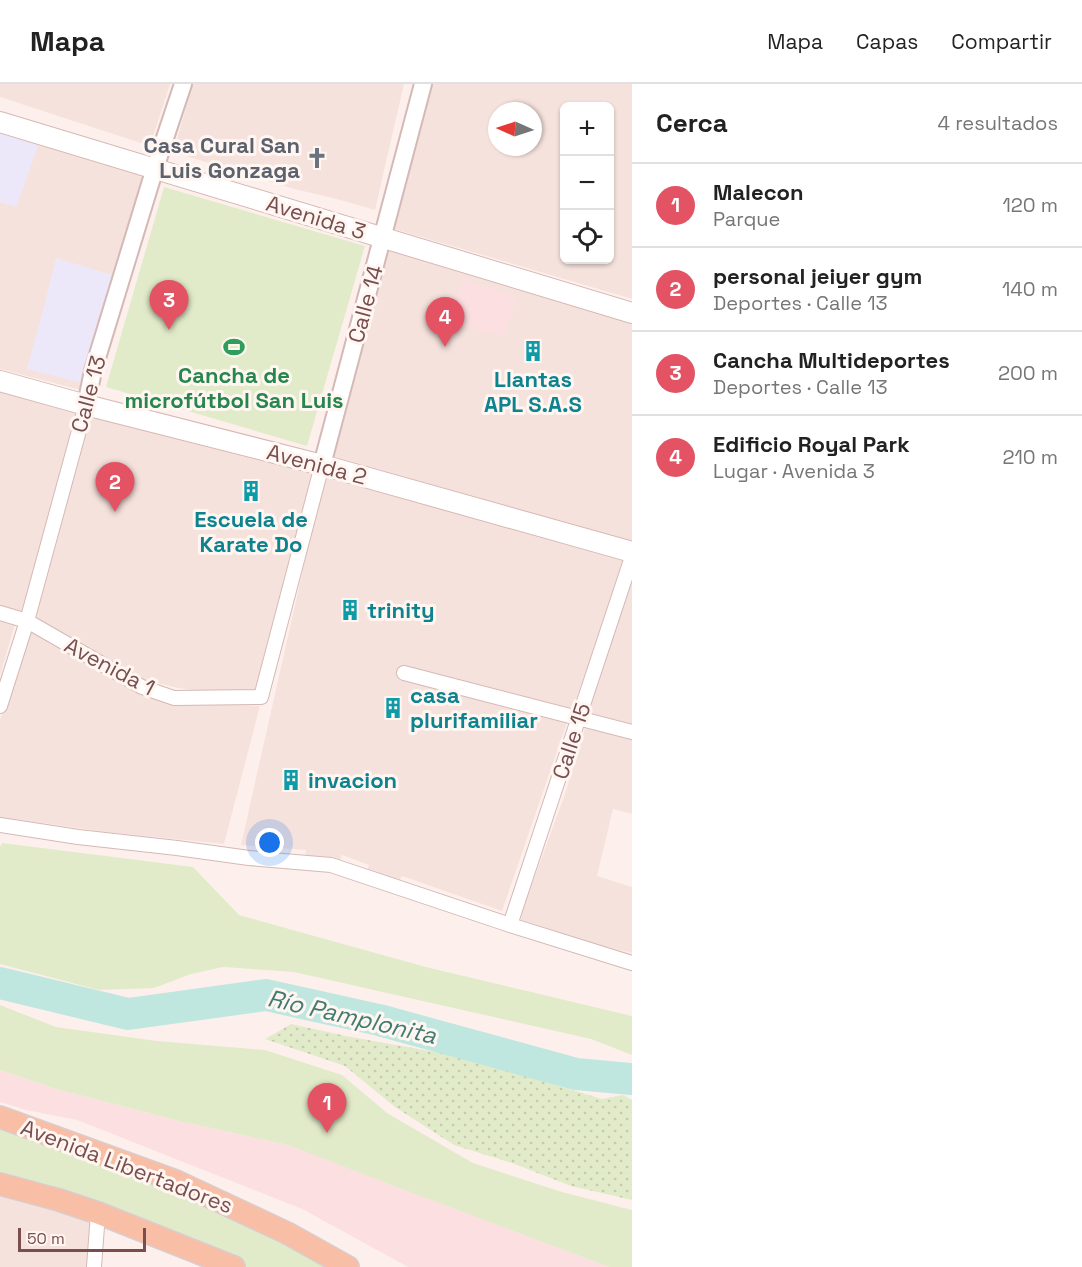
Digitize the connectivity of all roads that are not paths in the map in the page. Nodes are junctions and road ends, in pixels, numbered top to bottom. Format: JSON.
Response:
{"nodes":[{"id":1,"x":183,"y":84,"type":"edge"},
{"id":2,"x":423,"y":84,"type":"edge"},
{"id":3,"x":0,"y":122,"type":"edge"},
{"id":4,"x":155,"y":168,"type":"junction"},
{"id":5,"x":382,"y":237,"type":"junction"},
{"id":6,"x":632,"y":313,"type":"edge"},
{"id":7,"x":0,"y":381,"type":"edge"},
{"id":8,"x":86,"y":405,"type":"junction"},
{"id":9,"x":322,"y":465,"type":"junction"},
{"id":10,"x":632,"y":552,"type":"edge"},
{"id":11,"x":632,"y":557,"type":"edge"},
{"id":12,"x":0,"y":613,"type":"edge"},
{"id":13,"x":27,"y":621,"type":"junction"},
{"id":14,"x":404,"y":673,"type":"dead end"},
{"id":15,"x":261,"y":697,"type":"joint"},
{"id":16,"x":0,"y":706,"type":"edge"},
{"id":17,"x":579,"y":718,"type":"junction"},
{"id":18,"x":632,"y":732,"type":"edge"},
{"id":19,"x":0,"y":825,"type":"edge"},
{"id":20,"x":510,"y":926,"type":"junction"},
{"id":21,"x":632,"y":963,"type":"edge"},
{"id":22,"x":0,"y":1117,"type":"edge"},
{"id":23,"x":0,"y":1184,"type":"edge"},
{"id":24,"x":98,"y":1213,"type":"junction"},
{"id":25,"x":94,"y":1267,"type":"edge"},
{"id":26,"x":234,"y":1267,"type":"edge"},
{"id":27,"x":348,"y":1267,"type":"edge"}],
"edges":[{"from":1,"to":4,"type":"street","name":"Calle 13"},
{"from":2,"to":5,"type":"street","name":"Calle 14"},
{"from":3,"to":4,"type":"main road","name":"Avenida 3"},
{"from":4,"to":5,"type":"main road","name":"Avenida 3"},
{"from":4,"to":8,"type":"street","name":"Calle 13"},
{"from":5,"to":6,"type":"main road","name":"Avenida 3"},
{"from":5,"to":9,"type":"street","name":"Calle 14"},
{"from":7,"to":8,"type":"main road","name":"Avenida 2"},
{"from":8,"to":9,"type":"main road","name":"Avenida 2"},
{"from":8,"to":13,"type":"street","name":"Calle 13"},
{"from":9,"to":10,"type":"main road","name":"Avenida 2"},
{"from":9,"to":15,"type":"street","name":"Calle 14"},
{"from":11,"to":17,"type":"street","name":"Calle 15"},
{"from":12,"to":13,"type":"street","name":"Avenida 1"},
{"from":13,"to":15,"type":"street","name":"Avenida 1"},
{"from":13,"to":16,"type":"street","name":"Calle 13"},
{"from":14,"to":17,"type":"street"},
{"from":17,"to":18,"type":"street"},
{"from":17,"to":20,"type":"street","name":"Calle 15"},
{"from":19,"to":20,"type":"street"},
{"from":20,"to":21,"type":"street"},
{"from":22,"to":27,"type":"main road","name":"Avenida Libertadores"},
{"from":23,"to":24,"type":"main road"},
{"from":24,"to":25,"type":"street"},
{"from":24,"to":26,"type":"main road"}]}
